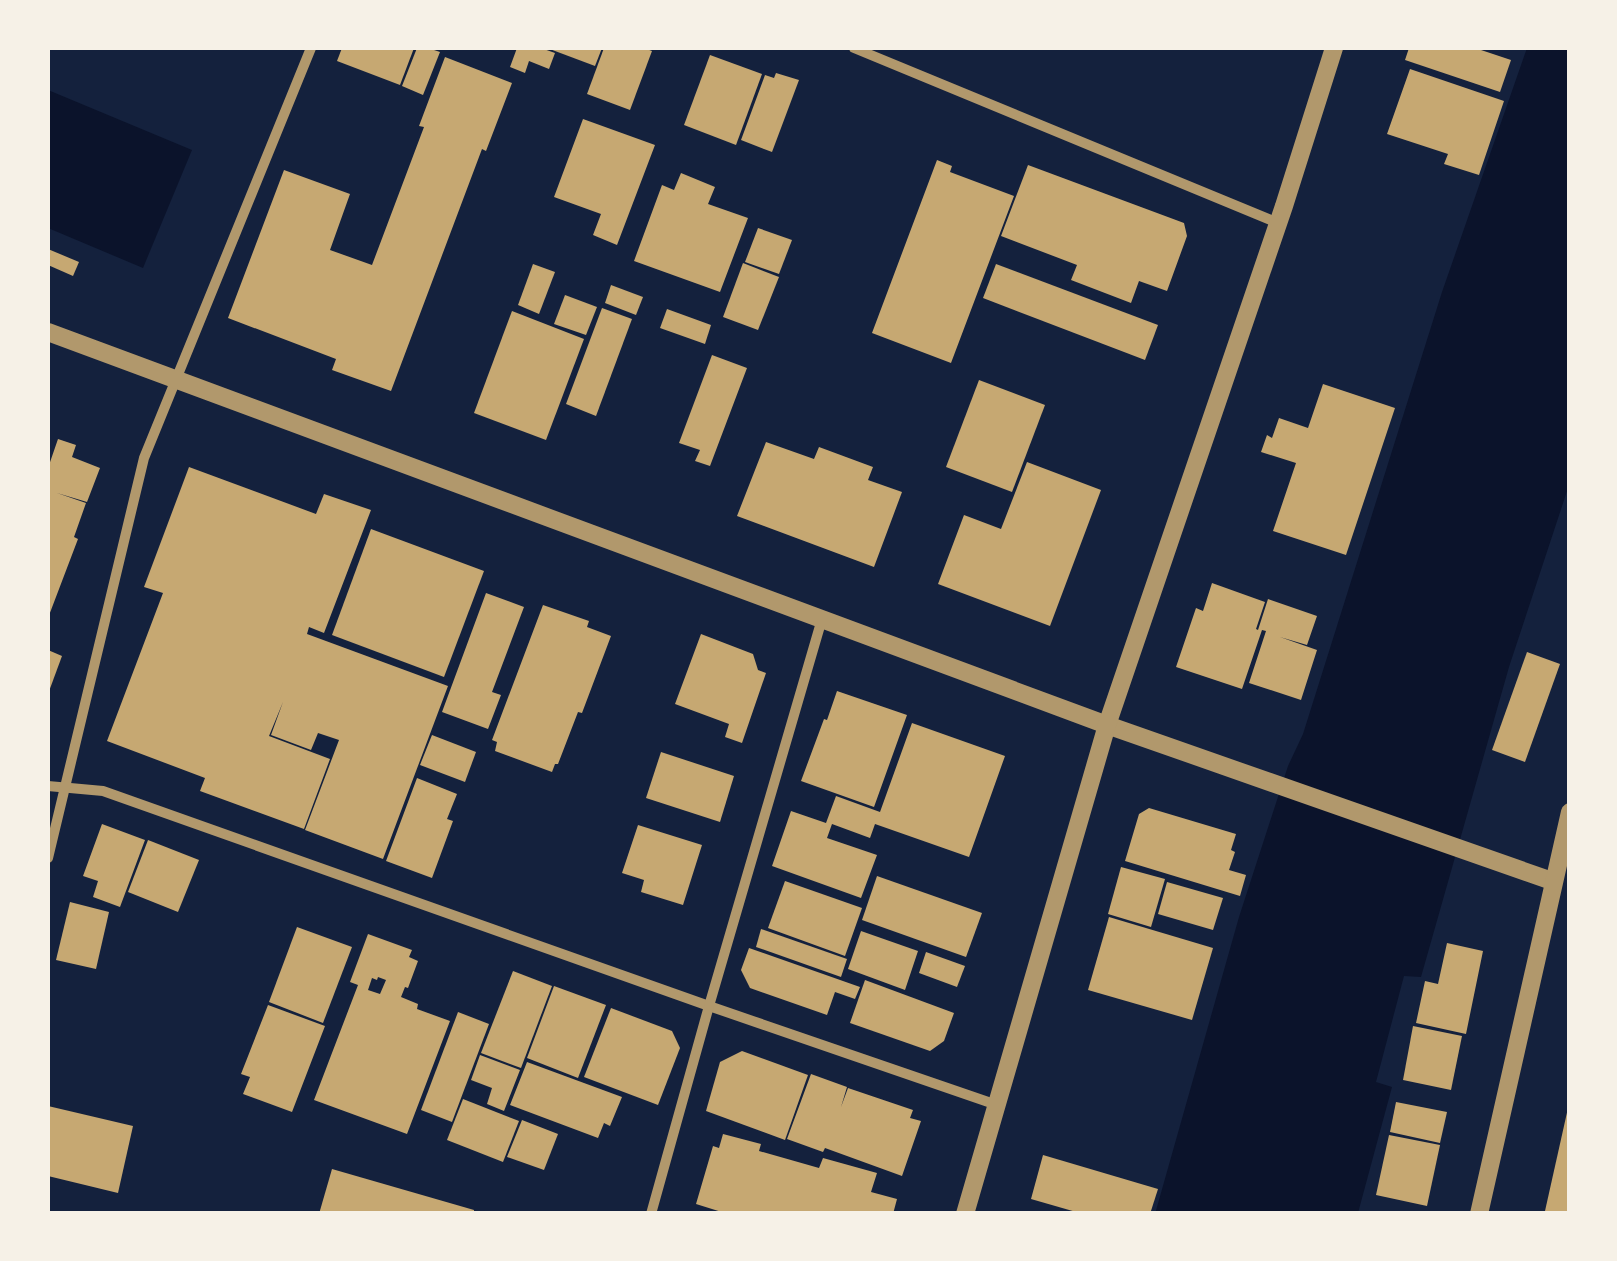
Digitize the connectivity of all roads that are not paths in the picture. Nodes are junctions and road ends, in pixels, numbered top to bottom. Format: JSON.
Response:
{"nodes":[{"id":1,"x":310,"y":48,"type":"edge"},
{"id":2,"x":854,"y":48,"type":"edge"},
{"id":3,"x":1334,"y":48,"type":"edge"},
{"id":4,"x":1278,"y":222,"type":"junction"},
{"id":5,"x":48,"y":332,"type":"edge"},
{"id":6,"x":177,"y":380,"type":"junction"},
{"id":7,"x":823,"y":618,"type":"junction"},
{"id":8,"x":1106,"y":725,"type":"junction"},
{"id":9,"x":48,"y":786,"type":"edge"},
{"id":10,"x":64,"y":788,"type":"junction"},
{"id":11,"x":1570,"y":812,"type":"edge"},
{"id":12,"x":48,"y":858,"type":"edge"},
{"id":13,"x":1552,"y":881,"type":"junction"},
{"id":14,"x":709,"y":1006,"type":"junction"},
{"id":15,"x":997,"y":1105,"type":"junction"},
{"id":16,"x":651,"y":1214,"type":"edge"},
{"id":17,"x":965,"y":1214,"type":"edge"},
{"id":18,"x":1479,"y":1214,"type":"edge"}],
"edges":[{"from":1,"to":6,"type":"street"},
{"from":2,"to":4,"type":"street"},
{"from":3,"to":4,"type":"street"},
{"from":4,"to":8,"type":"street"},
{"from":5,"to":6,"type":"street"},
{"from":6,"to":7,"type":"street"},
{"from":6,"to":10,"type":"street"},
{"from":7,"to":8,"type":"street"},
{"from":7,"to":14,"type":"street"},
{"from":8,"to":13,"type":"street"},
{"from":8,"to":15,"type":"street"},
{"from":9,"to":10,"type":"street"},
{"from":10,"to":12,"type":"street"},
{"from":10,"to":14,"type":"street"},
{"from":11,"to":13,"type":"street"},
{"from":13,"to":18,"type":"street"},
{"from":14,"to":15,"type":"street"},
{"from":14,"to":16,"type":"street"},
{"from":15,"to":17,"type":"street"}]}
